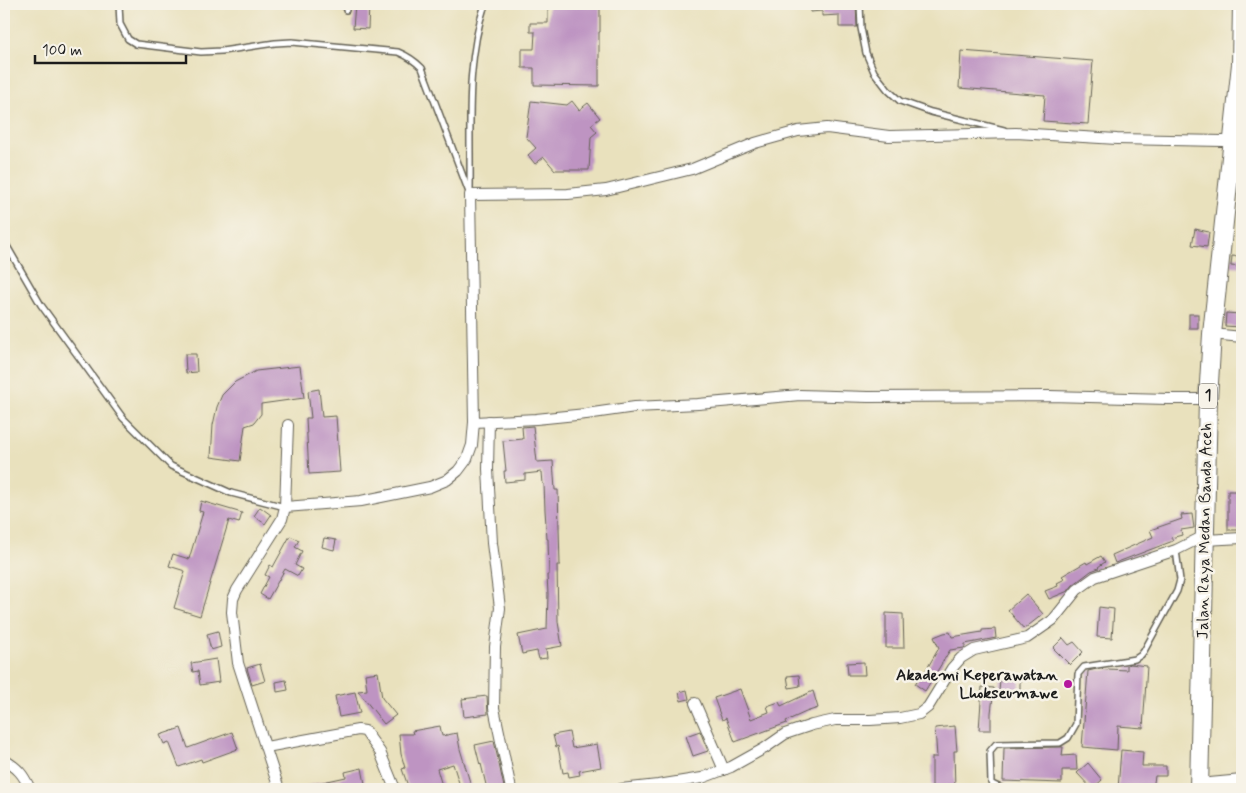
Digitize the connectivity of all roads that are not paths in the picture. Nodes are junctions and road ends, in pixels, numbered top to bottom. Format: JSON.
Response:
{"nodes":[{"id":1,"x":119,"y":4,"type":"edge"},
{"id":2,"x":346,"y":4,"type":"edge"},
{"id":3,"x":486,"y":4,"type":"edge"},
{"id":4,"x":860,"y":4,"type":"edge"},
{"id":5,"x":1242,"y":4,"type":"edge"},
{"id":6,"x":346,"y":10,"type":"dead end"},
{"id":7,"x":1242,"y":64,"type":"edge"},
{"id":8,"x":1016,"y":133,"type":"junction"},
{"id":9,"x":1237,"y":137,"type":"edge"},
{"id":10,"x":470,"y":195,"type":"junction"},
{"id":11,"x":4,"y":242,"type":"edge"},
{"id":12,"x":1212,"y":334,"type":"junction"},
{"id":13,"x":1242,"y":338,"type":"edge"},
{"id":14,"x":1208,"y":399,"type":"junction"},
{"id":15,"x":489,"y":421,"type":"junction"},
{"id":16,"x":474,"y":422,"type":"junction"},
{"id":17,"x":288,"y":425,"type":"dead end"},
{"id":18,"x":285,"y":506,"type":"junction"},
{"id":19,"x":1205,"y":538,"type":"junction"},
{"id":20,"x":1242,"y":538,"type":"edge"},
{"id":21,"x":1176,"y":550,"type":"junction"},
{"id":22,"x":695,"y":703,"type":"dead end"},
{"id":23,"x":266,"y":747,"type":"junction"},
{"id":24,"x":4,"y":760,"type":"edge"},
{"id":25,"x":724,"y":770,"type":"junction"},
{"id":26,"x":1242,"y":780,"type":"edge"},
{"id":27,"x":1199,"y":786,"type":"edge"},
{"id":28,"x":30,"y":789,"type":"edge"},
{"id":29,"x":280,"y":789,"type":"edge"},
{"id":30,"x":395,"y":789,"type":"edge"},
{"id":31,"x":511,"y":789,"type":"edge"},
{"id":32,"x":621,"y":789,"type":"edge"},
{"id":33,"x":1003,"y":789,"type":"edge"}],
"edges":[{"from":1,"to":10,"type":"lane"},
{"from":2,"to":6,"type":"lane"},
{"from":3,"to":10,"type":"lane"},
{"from":4,"to":8,"type":"lane"},
{"from":5,"to":7,"type":"highway","name":"Jalan Raya Medan Banda Aceh","number":"1"},
{"from":7,"to":9,"type":"highway","name":"Jalan Raya Medan Banda Aceh","number":"1"},
{"from":8,"to":9,"type":"street"},
{"from":8,"to":10,"type":"street"},
{"from":9,"to":12,"type":"highway","name":"Jalan Raya Medan Banda Aceh","number":"1"},
{"from":10,"to":16,"type":"street"},
{"from":11,"to":18,"type":"lane"},
{"from":12,"to":13,"type":"street"},
{"from":12,"to":14,"type":"highway","name":"Jalan Raya Medan Banda Aceh","number":"1"},
{"from":14,"to":15,"type":"street"},
{"from":14,"to":19,"type":"highway","name":"Jalan Raya Medan Banda Aceh","number":"1"},
{"from":15,"to":16,"type":"street"},
{"from":15,"to":31,"type":"street"},
{"from":16,"to":18,"type":"street"},
{"from":17,"to":18,"type":"street"},
{"from":18,"to":23,"type":"street"},
{"from":19,"to":20,"type":"street"},
{"from":19,"to":21,"type":"street"},
{"from":19,"to":27,"type":"highway","name":"Jalan Raya Medan Banda Aceh","number":"1"},
{"from":21,"to":25,"type":"street"},
{"from":21,"to":33,"type":"lane"},
{"from":22,"to":25,"type":"street"},
{"from":23,"to":29,"type":"street"},
{"from":23,"to":30,"type":"street"},
{"from":24,"to":28,"type":"street"},
{"from":25,"to":32,"type":"street"},
{"from":26,"to":27,"type":"street"}]}
